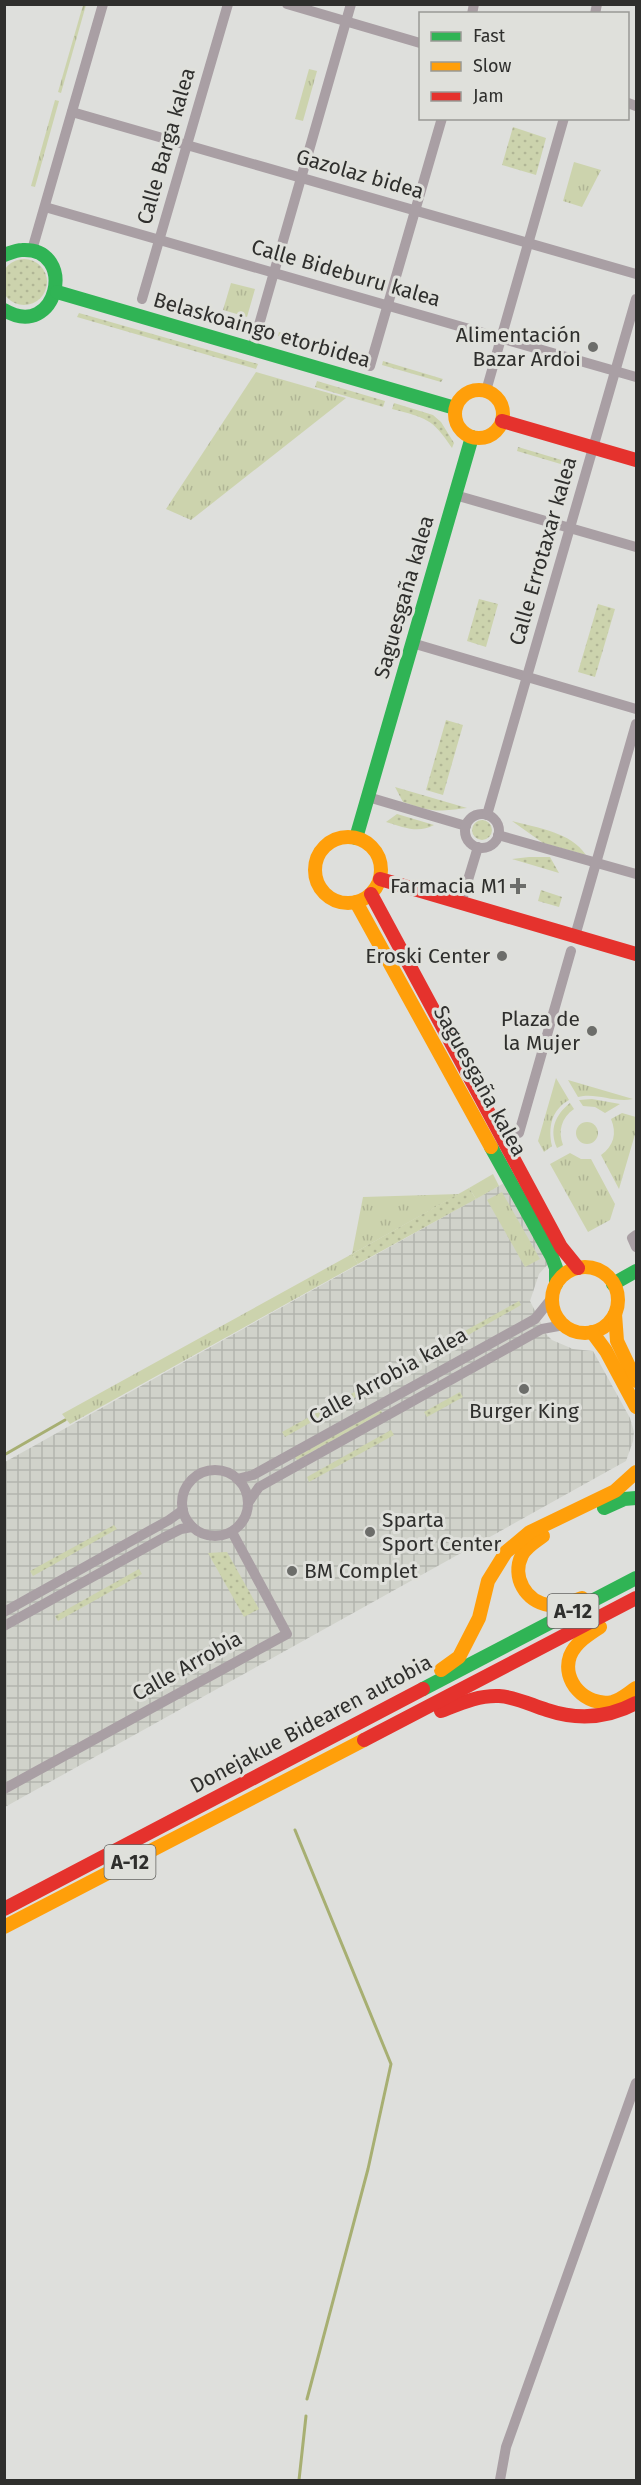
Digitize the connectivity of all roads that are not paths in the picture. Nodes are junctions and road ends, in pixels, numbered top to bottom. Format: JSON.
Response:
{"nodes":[{"id":1,"x":103,"y":4,"type":"edge"},
{"id":2,"x":228,"y":4,"type":"edge"},
{"id":3,"x":287,"y":4,"type":"edge"},
{"id":4,"x":351,"y":4,"type":"edge"},
{"id":5,"x":346,"y":22,"type":"junction"},
{"id":6,"x":419,"y":43,"type":"edge"},
{"id":7,"x":72,"y":112,"type":"junction"},
{"id":8,"x":440,"y":120,"type":"edge"},
{"id":9,"x":563,"y":120,"type":"edge"},
{"id":10,"x":187,"y":145,"type":"junction"},
{"id":11,"x":301,"y":178,"type":"junction"},
{"id":12,"x":45,"y":207,"type":"junction"},
{"id":13,"x":415,"y":210,"type":"junction"},
{"id":14,"x":159,"y":240,"type":"junction"},
{"id":15,"x":528,"y":243,"type":"junction"},
{"id":16,"x":32,"y":250,"type":"junction"},
{"id":17,"x":4,"y":255,"type":"edge"},
{"id":18,"x":274,"y":273,"type":"junction"},
{"id":19,"x":636,"y":274,"type":"edge"},
{"id":20,"x":57,"y":292,"type":"junction"},
{"id":21,"x":142,"y":299,"type":"dead end"},
{"id":22,"x":636,"y":299,"type":"edge"},
{"id":23,"x":388,"y":306,"type":"junction"},
{"id":24,"x":4,"y":310,"type":"edge"},
{"id":25,"x":501,"y":338,"type":"junction"},
{"id":26,"x":252,"y":349,"type":"junction"},
{"id":27,"x":370,"y":366,"type":"dead end"},
{"id":28,"x":616,"y":371,"type":"junction"},
{"id":29,"x":636,"y":377,"type":"edge"},
{"id":30,"x":486,"y":391,"type":"junction"},
{"id":31,"x":455,"y":408,"type":"junction"},
{"id":32,"x":502,"y":421,"type":"junction"},
{"id":33,"x":472,"y":437,"type":"junction"},
{"id":34,"x":594,"y":447,"type":"junction"},
{"id":35,"x":636,"y":460,"type":"edge"},
{"id":36,"x":455,"y":495,"type":"junction"},
{"id":37,"x":571,"y":528,"type":"junction"},
{"id":38,"x":636,"y":547,"type":"edge"},
{"id":39,"x":412,"y":644,"type":"junction"},
{"id":40,"x":527,"y":677,"type":"junction"},
{"id":41,"x":636,"y":708,"type":"edge"},
{"id":42,"x":636,"y":724,"type":"edge"},
{"id":43,"x":368,"y":797,"type":"junction"},
{"id":44,"x":487,"y":815,"type":"junction"},
{"id":45,"x":466,"y":826,"type":"junction"},
{"id":46,"x":498,"y":835,"type":"junction"},
{"id":47,"x":356,"y":838,"type":"junction"},
{"id":48,"x":478,"y":847,"type":"junction"},
{"id":49,"x":596,"y":863,"type":"junction"},
{"id":50,"x":636,"y":874,"type":"edge"},
{"id":51,"x":380,"y":879,"type":"junction"},
{"id":52,"x":371,"y":894,"type":"junction"},
{"id":53,"x":356,"y":902,"type":"junction"},
{"id":54,"x":461,"y":903,"type":"junction"},
{"id":55,"x":575,"y":936,"type":"junction"},
{"id":56,"x":571,"y":951,"type":"dead end"},
{"id":57,"x":636,"y":954,"type":"edge"},
{"id":58,"x":519,"y":1133,"type":"dead end"},
{"id":59,"x":636,"y":1235,"type":"edge"},
{"id":60,"x":636,"y":1247,"type":"edge"},
{"id":61,"x":578,"y":1268,"type":"junction"},
{"id":62,"x":636,"y":1271,"type":"edge"},
{"id":63,"x":556,"y":1284,"type":"junction"},
{"id":64,"x":613,"y":1284,"type":"junction"},
{"id":65,"x":552,"y":1298,"type":"junction"},
{"id":66,"x":615,"y":1314,"type":"junction"},
{"id":67,"x":564,"y":1325,"type":"junction"},
{"id":68,"x":592,"y":1332,"type":"junction"},
{"id":69,"x":636,"y":1381,"type":"edge"},
{"id":70,"x":636,"y":1407,"type":"edge"},
{"id":71,"x":636,"y":1472,"type":"edge"},
{"id":72,"x":237,"y":1479,"type":"junction"},
{"id":73,"x":636,"y":1498,"type":"edge"},
{"id":74,"x":248,"y":1503,"type":"junction"},
{"id":75,"x":183,"y":1510,"type":"junction"},
{"id":76,"x":192,"y":1527,"type":"junction"},
{"id":77,"x":232,"y":1532,"type":"junction"},
{"id":78,"x":636,"y":1569,"type":"edge"},
{"id":79,"x":636,"y":1578,"type":"edge"},
{"id":80,"x":636,"y":1598,"type":"edge"},
{"id":81,"x":636,"y":1605,"type":"edge"},
{"id":82,"x":4,"y":1612,"type":"edge"},
{"id":83,"x":4,"y":1626,"type":"edge"},
{"id":84,"x":636,"y":1688,"type":"edge"},
{"id":85,"x":636,"y":1703,"type":"edge"},
{"id":86,"x":324,"y":1740,"type":"junction"},
{"id":87,"x":350,"y":1747,"type":"junction"},
{"id":88,"x":4,"y":1790,"type":"edge"},
{"id":89,"x":4,"y":1908,"type":"edge"},
{"id":90,"x":4,"y":1928,"type":"edge"},
{"id":91,"x":636,"y":2083,"type":"edge"},
{"id":92,"x":500,"y":2481,"type":"edge"}],
"edges":[{"from":1,"to":7,"type":"street"},
{"from":2,"to":10,"type":"street","name":"Calle Barga kalea"},
{"from":3,"to":5,"type":"street"},
{"from":4,"to":5,"type":"street"},
{"from":5,"to":6,"type":"street"},
{"from":5,"to":11,"type":"street"},
{"from":7,"to":10,"type":"street","name":"Gazolaz bidea"},
{"from":7,"to":12,"type":"street"},
{"from":8,"to":13,"type":"street"},
{"from":9,"to":15,"type":"street"},
{"from":10,"to":11,"type":"street","name":"Gazolaz bidea"},
{"from":10,"to":14,"type":"street","name":"Calle Barga kalea"},
{"from":11,"to":13,"type":"street","name":"Gazolaz bidea"},
{"from":11,"to":18,"type":"street"},
{"from":12,"to":14,"type":"street","name":"Calle Bideburu kalea"},
{"from":12,"to":16,"type":"street"},
{"from":13,"to":15,"type":"street","name":"Gazolaz bidea"},
{"from":13,"to":23,"type":"street"},
{"from":14,"to":18,"type":"street","name":"Calle Bideburu kalea"},
{"from":14,"to":21,"type":"street","name":"Calle Barga kalea"},
{"from":15,"to":19,"type":"street","name":"Gazolaz bidea"},
{"from":15,"to":25,"type":"street"},
{"from":16,"to":17,"type":"main road"},
{"from":16,"to":20,"type":"main road"},
{"from":18,"to":23,"type":"street","name":"Calle Bideburu kalea"},
{"from":18,"to":26,"type":"street"},
{"from":20,"to":24,"type":"main road"},
{"from":20,"to":26,"type":"main road","name":"Belaskoaingo etorbidea"},
{"from":22,"to":28,"type":"street","name":"Calle Errotaxar kalea"},
{"from":23,"to":25,"type":"street","name":"Calle Bideburu kalea"},
{"from":23,"to":27,"type":"street"},
{"from":25,"to":28,"type":"street","name":"Calle Bideburu kalea"},
{"from":25,"to":30,"type":"street"},
{"from":26,"to":31,"type":"main road","name":"Belaskoaingo etorbidea"},
{"from":28,"to":29,"type":"street","name":"Calle Bideburu kalea"},
{"from":28,"to":34,"type":"street","name":"Calle Errotaxar kalea"},
{"from":30,"to":31,"type":"main road"},
{"from":30,"to":32,"type":"main road"},
{"from":31,"to":33,"type":"main road"},
{"from":32,"to":33,"type":"main road"},
{"from":32,"to":34,"type":"main road"},
{"from":33,"to":36,"type":"main road","name":"Saguesgaña kalea"},
{"from":34,"to":35,"type":"main road"},
{"from":34,"to":37,"type":"street","name":"Calle Errotaxar kalea"},
{"from":36,"to":37,"type":"street"},
{"from":36,"to":39,"type":"main road","name":"Saguesgaña kalea"},
{"from":37,"to":38,"type":"street"},
{"from":37,"to":40,"type":"street","name":"Calle Errotaxar kalea"},
{"from":39,"to":40,"type":"street"},
{"from":39,"to":43,"type":"main road","name":"Saguesgaña kalea"},
{"from":40,"to":41,"type":"street"},
{"from":40,"to":44,"type":"street","name":"Calle Errotaxar kalea"},
{"from":42,"to":49,"type":"street"},
{"from":43,"to":45,"type":"street"},
{"from":43,"to":47,"type":"main road","name":"Saguesgaña kalea"},
{"from":44,"to":45,"type":"street"},
{"from":44,"to":46,"type":"street"},
{"from":45,"to":48,"type":"street"},
{"from":46,"to":48,"type":"street"},
{"from":46,"to":49,"type":"street"},
{"from":47,"to":51,"type":"main road"},
{"from":47,"to":53,"type":"main road"},
{"from":48,"to":54,"type":"street"},
{"from":49,"to":50,"type":"street"},
{"from":49,"to":55,"type":"street"},
{"from":51,"to":52,"type":"main road"},
{"from":51,"to":54,"type":"main road"},
{"from":52,"to":53,"type":"main road"},
{"from":52,"to":61,"type":"main road","name":"Saguesgaña kalea"},
{"from":53,"to":63,"type":"main road","name":"Saguesgaña kalea"},
{"from":54,"to":55,"type":"main road"},
{"from":55,"to":57,"type":"main road"},
{"from":56,"to":58,"type":"street"},
{"from":59,"to":60,"type":"street"},
{"from":61,"to":63,"type":"main road"},
{"from":61,"to":64,"type":"main road"},
{"from":62,"to":64,"type":"main road"},
{"from":63,"to":65,"type":"main road"},
{"from":64,"to":66,"type":"main road"},
{"from":65,"to":67,"type":"main road"},
{"from":65,"to":72,"type":"street","name":"Calle Arrobia kalea"},
{"from":66,"to":68,"type":"main road"},
{"from":66,"to":69,"type":"main road"},
{"from":67,"to":68,"type":"main road"},
{"from":67,"to":74,"type":"street","name":"Calle Arrobia kalea"},
{"from":68,"to":70,"type":"main road"},
{"from":71,"to":86,"type":"main road"},
{"from":72,"to":74,"type":"street"},
{"from":72,"to":75,"type":"street"},
{"from":73,"to":78,"type":"main road"},
{"from":74,"to":77,"type":"street"},
{"from":75,"to":76,"type":"street"},
{"from":75,"to":82,"type":"street"},
{"from":76,"to":77,"type":"street"},
{"from":76,"to":83,"type":"street"},
{"from":77,"to":88,"type":"street","name":"Calle Arrobia"},
{"from":79,"to":86,"type":"main road","name":"Donejakue Bidearen autobia","number":"A-12"},
{"from":80,"to":87,"type":"main road","name":"Donejakue Bidearen autobia","number":"A-12"},
{"from":81,"to":84,"type":"main road"},
{"from":85,"to":87,"type":"main road"},
{"from":86,"to":89,"type":"main road","name":"Donejakue Bidearen autobia","number":"A-12"},
{"from":87,"to":90,"type":"main road","name":"Donejakue Bidearen autobia","number":"A-12"},
{"from":91,"to":92,"type":"street"}]}
